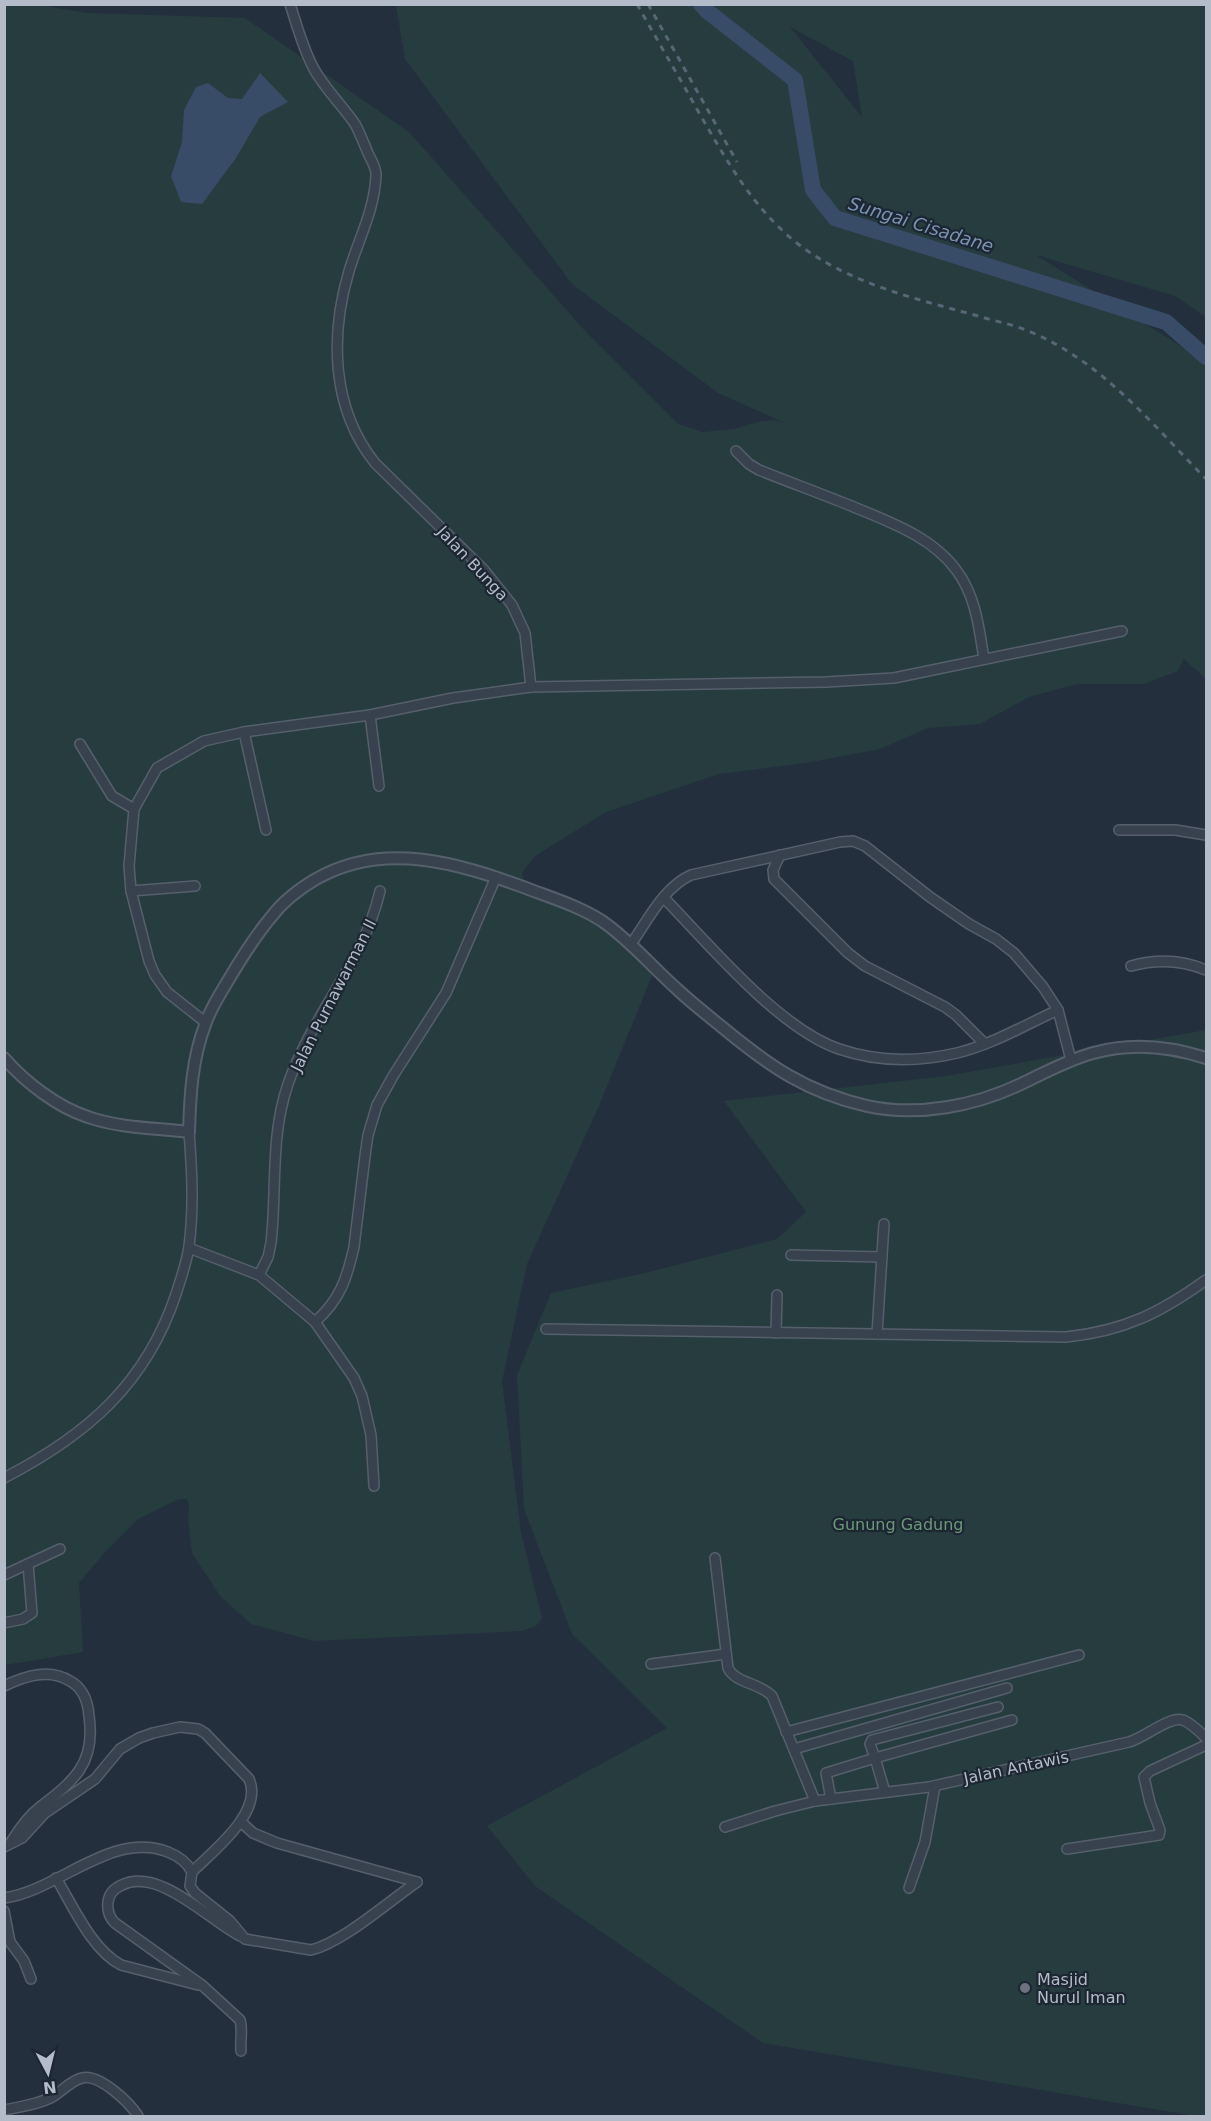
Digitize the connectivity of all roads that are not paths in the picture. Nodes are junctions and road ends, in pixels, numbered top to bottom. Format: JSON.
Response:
{"nodes":[{"id":1,"x":290,"y":4,"type":"edge"},
{"id":2,"x":736,"y":451,"type":"dead end"},
{"id":3,"x":1122,"y":631,"type":"dead end"},
{"id":4,"x":984,"y":659,"type":"junction"},
{"id":5,"x":531,"y":687,"type":"junction"},
{"id":6,"x":370,"y":715,"type":"junction"},
{"id":7,"x":244,"y":732,"type":"junction"},
{"id":8,"x":80,"y":744,"type":"dead end"},
{"id":9,"x":379,"y":786,"type":"dead end"},
{"id":10,"x":134,"y":809,"type":"junction"},
{"id":11,"x":266,"y":830,"type":"dead end"},
{"id":12,"x":1119,"y":830,"type":"dead end"},
{"id":13,"x":1206,"y":835,"type":"edge"},
{"id":14,"x":780,"y":855,"type":"junction"},
{"id":15,"x":496,"y":877,"type":"junction"},
{"id":16,"x":195,"y":886,"type":"dead end"},
{"id":17,"x":131,"y":891,"type":"junction"},
{"id":18,"x":380,"y":891,"type":"dead end"},
{"id":19,"x":664,"y":898,"type":"junction"},
{"id":20,"x":631,"y":944,"type":"junction"},
{"id":21,"x":1131,"y":966,"type":"dead end"},
{"id":22,"x":1206,"y":970,"type":"edge"},
{"id":23,"x":1058,"y":1010,"type":"junction"},
{"id":24,"x":205,"y":1022,"type":"junction"},
{"id":25,"x":984,"y":1044,"type":"junction"},
{"id":26,"x":4,"y":1058,"type":"edge"},
{"id":27,"x":1206,"y":1058,"type":"edge"},
{"id":28,"x":1071,"y":1060,"type":"junction"},
{"id":29,"x":189,"y":1132,"type":"junction"},
{"id":30,"x":884,"y":1224,"type":"dead end"},
{"id":31,"x":189,"y":1248,"type":"junction"},
{"id":32,"x":791,"y":1255,"type":"dead end"},
{"id":33,"x":882,"y":1257,"type":"junction"},
{"id":34,"x":258,"y":1275,"type":"junction"},
{"id":35,"x":1206,"y":1280,"type":"edge"},
{"id":36,"x":777,"y":1295,"type":"dead end"},
{"id":37,"x":315,"y":1322,"type":"junction"},
{"id":38,"x":546,"y":1329,"type":"dead end"},
{"id":39,"x":776,"y":1333,"type":"junction"},
{"id":40,"x":877,"y":1334,"type":"junction"},
{"id":41,"x":4,"y":1478,"type":"edge"},
{"id":42,"x":374,"y":1486,"type":"dead end"},
{"id":43,"x":60,"y":1549,"type":"dead end"},
{"id":44,"x":715,"y":1558,"type":"dead end"},
{"id":45,"x":28,"y":1564,"type":"junction"},
{"id":46,"x":4,"y":1575,"type":"edge"},
{"id":47,"x":4,"y":1623,"type":"edge"},
{"id":48,"x":726,"y":1654,"type":"junction"},
{"id":49,"x":1079,"y":1655,"type":"dead end"},
{"id":50,"x":651,"y":1664,"type":"dead end"},
{"id":51,"x":4,"y":1686,"type":"edge"},
{"id":52,"x":1006,"y":1688,"type":"dead end"},
{"id":53,"x":998,"y":1707,"type":"dead end"},
{"id":54,"x":1012,"y":1720,"type":"dead end"},
{"id":55,"x":786,"y":1732,"type":"junction"},
{"id":56,"x":1206,"y":1738,"type":"edge"},
{"id":57,"x":1206,"y":1745,"type":"edge"},
{"id":58,"x":794,"y":1749,"type":"junction"},
{"id":59,"x":875,"y":1758,"type":"junction"},
{"id":60,"x":935,"y":1786,"type":"junction"},
{"id":61,"x":885,"y":1792,"type":"junction"},
{"id":62,"x":831,"y":1799,"type":"junction"},
{"id":63,"x":815,"y":1801,"type":"junction"},
{"id":64,"x":241,"y":1822,"type":"junction"},
{"id":65,"x":725,"y":1827,"type":"dead end"},
{"id":66,"x":6,"y":1847,"type":"edge"},
{"id":67,"x":1067,"y":1849,"type":"dead end"},
{"id":68,"x":192,"y":1872,"type":"junction"},
{"id":69,"x":56,"y":1878,"type":"junction"},
{"id":70,"x":909,"y":1888,"type":"dead end"},
{"id":71,"x":4,"y":1898,"type":"edge"},
{"id":72,"x":4,"y":1911,"type":"edge"},
{"id":73,"x":245,"y":1939,"type":"junction"},
{"id":74,"x":31,"y":1979,"type":"dead end"},
{"id":75,"x":203,"y":1986,"type":"junction"},
{"id":76,"x":241,"y":2051,"type":"dead end"},
{"id":77,"x":4,"y":2110,"type":"edge"},
{"id":78,"x":138,"y":2116,"type":"edge"}],
"edges":[{"from":1,"to":5,"type":"street","name":"Jalan Bunga"},
{"from":2,"to":4,"type":"street"},
{"from":3,"to":4,"type":"street"},
{"from":4,"to":5,"type":"street"},
{"from":5,"to":6,"type":"street"},
{"from":6,"to":7,"type":"street"},
{"from":6,"to":9,"type":"street"},
{"from":7,"to":10,"type":"street"},
{"from":7,"to":11,"type":"street"},
{"from":8,"to":10,"type":"street"},
{"from":10,"to":17,"type":"street"},
{"from":12,"to":13,"type":"street"},
{"from":14,"to":19,"type":"street"},
{"from":14,"to":23,"type":"street"},
{"from":14,"to":25,"type":"street"},
{"from":15,"to":20,"type":"street"},
{"from":15,"to":24,"type":"street"},
{"from":15,"to":37,"type":"street"},
{"from":16,"to":17,"type":"street"},
{"from":17,"to":24,"type":"street"},
{"from":18,"to":34,"type":"street","name":"Jalan Purnawarman II"},
{"from":19,"to":20,"type":"street"},
{"from":19,"to":25,"type":"street"},
{"from":20,"to":28,"type":"street"},
{"from":21,"to":22,"type":"street"},
{"from":23,"to":25,"type":"street"},
{"from":23,"to":28,"type":"street"},
{"from":24,"to":29,"type":"street"},
{"from":26,"to":29,"type":"street"},
{"from":27,"to":28,"type":"street"},
{"from":29,"to":31,"type":"street"},
{"from":30,"to":33,"type":"street"},
{"from":31,"to":34,"type":"street"},
{"from":31,"to":41,"type":"street"},
{"from":32,"to":33,"type":"street"},
{"from":33,"to":40,"type":"street"},
{"from":34,"to":37,"type":"street"},
{"from":35,"to":40,"type":"street"},
{"from":36,"to":39,"type":"street"},
{"from":37,"to":42,"type":"street"},
{"from":38,"to":39,"type":"street"},
{"from":39,"to":40,"type":"street"},
{"from":43,"to":45,"type":"street"},
{"from":44,"to":48,"type":"street"},
{"from":45,"to":46,"type":"street"},
{"from":45,"to":47,"type":"street"},
{"from":48,"to":50,"type":"street"},
{"from":48,"to":55,"type":"street"},
{"from":49,"to":55,"type":"street"},
{"from":51,"to":66,"type":"street"},
{"from":52,"to":58,"type":"street"},
{"from":53,"to":59,"type":"street"},
{"from":54,"to":59,"type":"street"},
{"from":55,"to":58,"type":"street"},
{"from":56,"to":60,"type":"street","name":"Jalan Antawis"},
{"from":57,"to":67,"type":"street"},
{"from":58,"to":63,"type":"street"},
{"from":59,"to":61,"type":"street"},
{"from":59,"to":62,"type":"street"},
{"from":60,"to":61,"type":"street","name":"Jalan Antawis"},
{"from":60,"to":70,"type":"street"},
{"from":61,"to":62,"type":"street","name":"Jalan Antawis"},
{"from":62,"to":63,"type":"street","name":"Jalan Antawis"},
{"from":63,"to":65,"type":"street","name":"Jalan Antawis"},
{"from":64,"to":66,"type":"street"},
{"from":64,"to":68,"type":"street"},
{"from":64,"to":73,"type":"street"},
{"from":68,"to":69,"type":"street"},
{"from":68,"to":73,"type":"street"},
{"from":69,"to":71,"type":"street"},
{"from":69,"to":75,"type":"street"},
{"from":72,"to":74,"type":"street"},
{"from":73,"to":75,"type":"street"},
{"from":75,"to":76,"type":"street"},
{"from":77,"to":78,"type":"street"}]}
